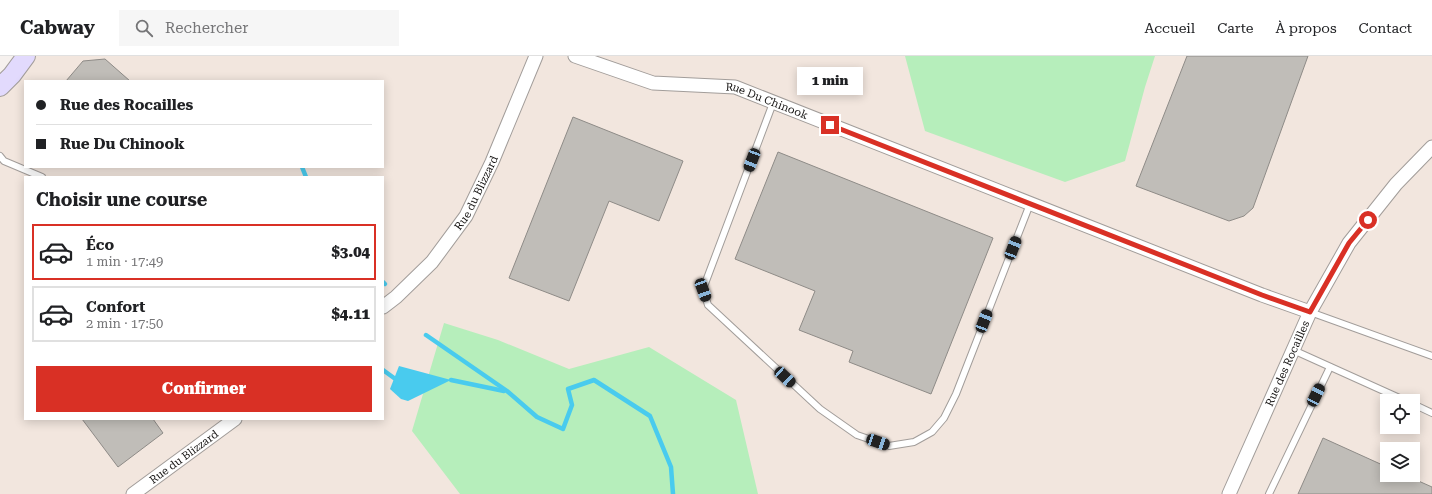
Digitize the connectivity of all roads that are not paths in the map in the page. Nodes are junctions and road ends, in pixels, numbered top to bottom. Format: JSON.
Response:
{"nodes":[{"id":1,"x":26,"y":56,"type":"edge"},
{"id":2,"x":536,"y":56,"type":"edge"},
{"id":3,"x":575,"y":56,"type":"edge"},
{"id":4,"x":0,"y":87,"type":"edge"},
{"id":5,"x":774,"y":103,"type":"junction"},
{"id":6,"x":1432,"y":147,"type":"edge"},
{"id":7,"x":0,"y":156,"type":"edge"},
{"id":8,"x":40,"y":176,"type":"edge"},
{"id":9,"x":1030,"y":204,"type":"junction"},
{"id":10,"x":384,"y":306,"type":"edge"},
{"id":11,"x":1310,"y":312,"type":"junction"},
{"id":12,"x":1293,"y":350,"type":"junction"},
{"id":13,"x":1432,"y":356,"type":"edge"},
{"id":14,"x":1330,"y":367,"type":"junction"},
{"id":15,"x":1390,"y":394,"type":"edge"},
{"id":16,"x":1420,"y":407,"type":"edge"},
{"id":17,"x":1432,"y":413,"type":"edge"},
{"id":18,"x":234,"y":420,"type":"edge"},
{"id":19,"x":133,"y":494,"type":"edge"},
{"id":20,"x":1229,"y":494,"type":"edge"},
{"id":21,"x":1269,"y":494,"type":"edge"}],
"edges":[{"from":1,"to":4,"type":"main road"},
{"from":2,"to":10,"type":"street","name":"Rue du Blizzard"},
{"from":3,"to":5,"type":"street","name":"Rue Du Chinook"},
{"from":5,"to":9,"type":"street","name":"Rue Du Chinook"},
{"from":5,"to":9,"type":"lane"},
{"from":6,"to":11,"type":"street","name":"Rue des Rocailles"},
{"from":7,"to":8,"type":"lane"},
{"from":9,"to":11,"type":"street","name":"Rue Du Chinook"},
{"from":11,"to":12,"type":"street","name":"Rue des Rocailles"},
{"from":11,"to":13,"type":"lane"},
{"from":12,"to":14,"type":"lane"},
{"from":12,"to":20,"type":"street","name":"Rue des Rocailles"},
{"from":14,"to":15,"type":"lane"},
{"from":14,"to":21,"type":"lane"},
{"from":16,"to":17,"type":"lane"},
{"from":18,"to":19,"type":"street","name":"Rue du Blizzard"}]}
